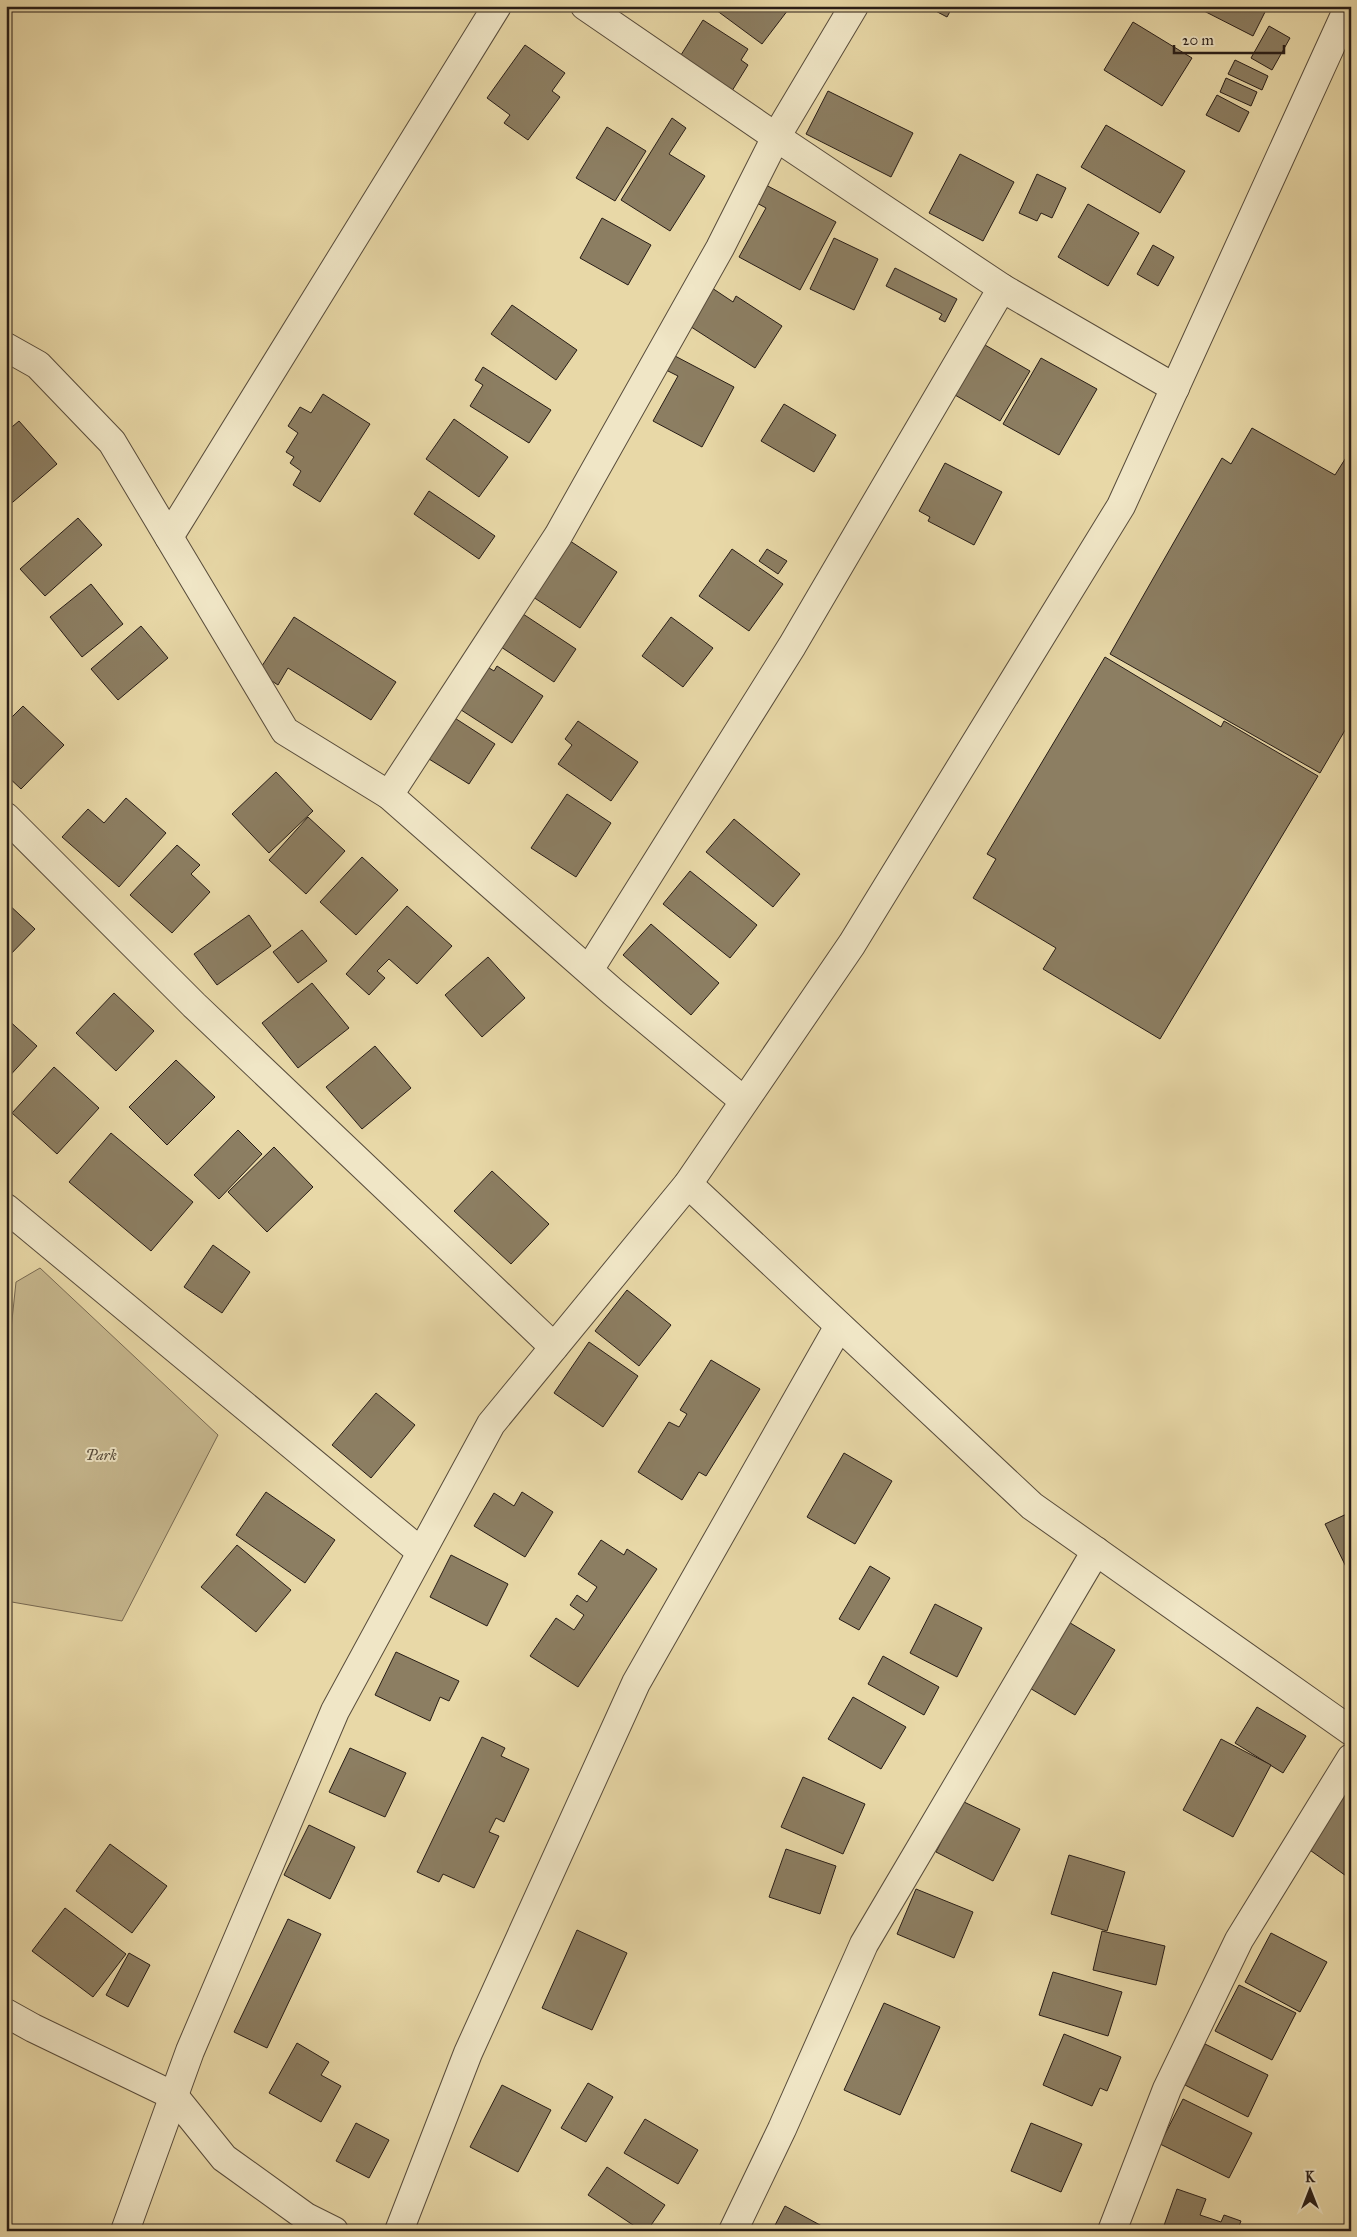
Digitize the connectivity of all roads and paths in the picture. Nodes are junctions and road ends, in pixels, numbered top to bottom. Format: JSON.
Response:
{"nodes":[{"id":1,"x":497,"y":6,"type":"edge"},
{"id":2,"x":585,"y":6,"type":"edge"},
{"id":3,"x":854,"y":6,"type":"edge"},
{"id":4,"x":1349,"y":6,"type":"edge"},
{"id":5,"x":776,"y":137,"type":"junction"},
{"id":6,"x":1002,"y":288,"type":"junction"},
{"id":7,"x":6,"y":348,"type":"edge"},
{"id":8,"x":1175,"y":388,"type":"junction"},
{"id":9,"x":169,"y":538,"type":"junction"},
{"id":10,"x":389,"y":795,"type":"junction"},
{"id":11,"x":6,"y":817,"type":"edge"},
{"id":12,"x":589,"y":970,"type":"junction"},
{"id":13,"x":744,"y":1101,"type":"junction"},
{"id":14,"x":688,"y":1184,"type":"junction"},
{"id":15,"x":6,"y":1208,"type":"edge"},
{"id":16,"x":839,"y":1326,"type":"junction"},
{"id":17,"x":554,"y":1347,"type":"junction"},
{"id":18,"x":1096,"y":1551,"type":"junction"},
{"id":19,"x":421,"y":1552,"type":"junction"},
{"id":20,"x":1351,"y":1731,"type":"edge"},
{"id":21,"x":1351,"y":1758,"type":"edge"},
{"id":22,"x":6,"y":2013,"type":"edge"},
{"id":23,"x":174,"y":2096,"type":"junction"},
{"id":24,"x":125,"y":2231,"type":"edge"},
{"id":25,"x":334,"y":2231,"type":"edge"},
{"id":26,"x":399,"y":2231,"type":"edge"},
{"id":27,"x":733,"y":2231,"type":"edge"},
{"id":28,"x":1112,"y":2231,"type":"edge"}],
"edges":[{"from":1,"to":9,"type":"street"},
{"from":2,"to":5,"type":"street"},
{"from":3,"to":5,"type":"street"},
{"from":4,"to":8,"type":"street"},
{"from":5,"to":6,"type":"street"},
{"from":5,"to":10,"type":"street"},
{"from":6,"to":8,"type":"street"},
{"from":6,"to":12,"type":"street"},
{"from":7,"to":9,"type":"street"},
{"from":8,"to":13,"type":"street"},
{"from":9,"to":10,"type":"street"},
{"from":10,"to":12,"type":"street"},
{"from":11,"to":17,"type":"street"},
{"from":12,"to":13,"type":"street"},
{"from":13,"to":14,"type":"street"},
{"from":14,"to":16,"type":"street"},
{"from":14,"to":17,"type":"street"},
{"from":15,"to":19,"type":"street"},
{"from":16,"to":18,"type":"street"},
{"from":16,"to":26,"type":"street"},
{"from":17,"to":19,"type":"street"},
{"from":18,"to":20,"type":"street"},
{"from":18,"to":27,"type":"street"},
{"from":19,"to":23,"type":"street"},
{"from":21,"to":28,"type":"street"},
{"from":22,"to":23,"type":"street"},
{"from":23,"to":24,"type":"street"},
{"from":23,"to":25,"type":"street"}]}
